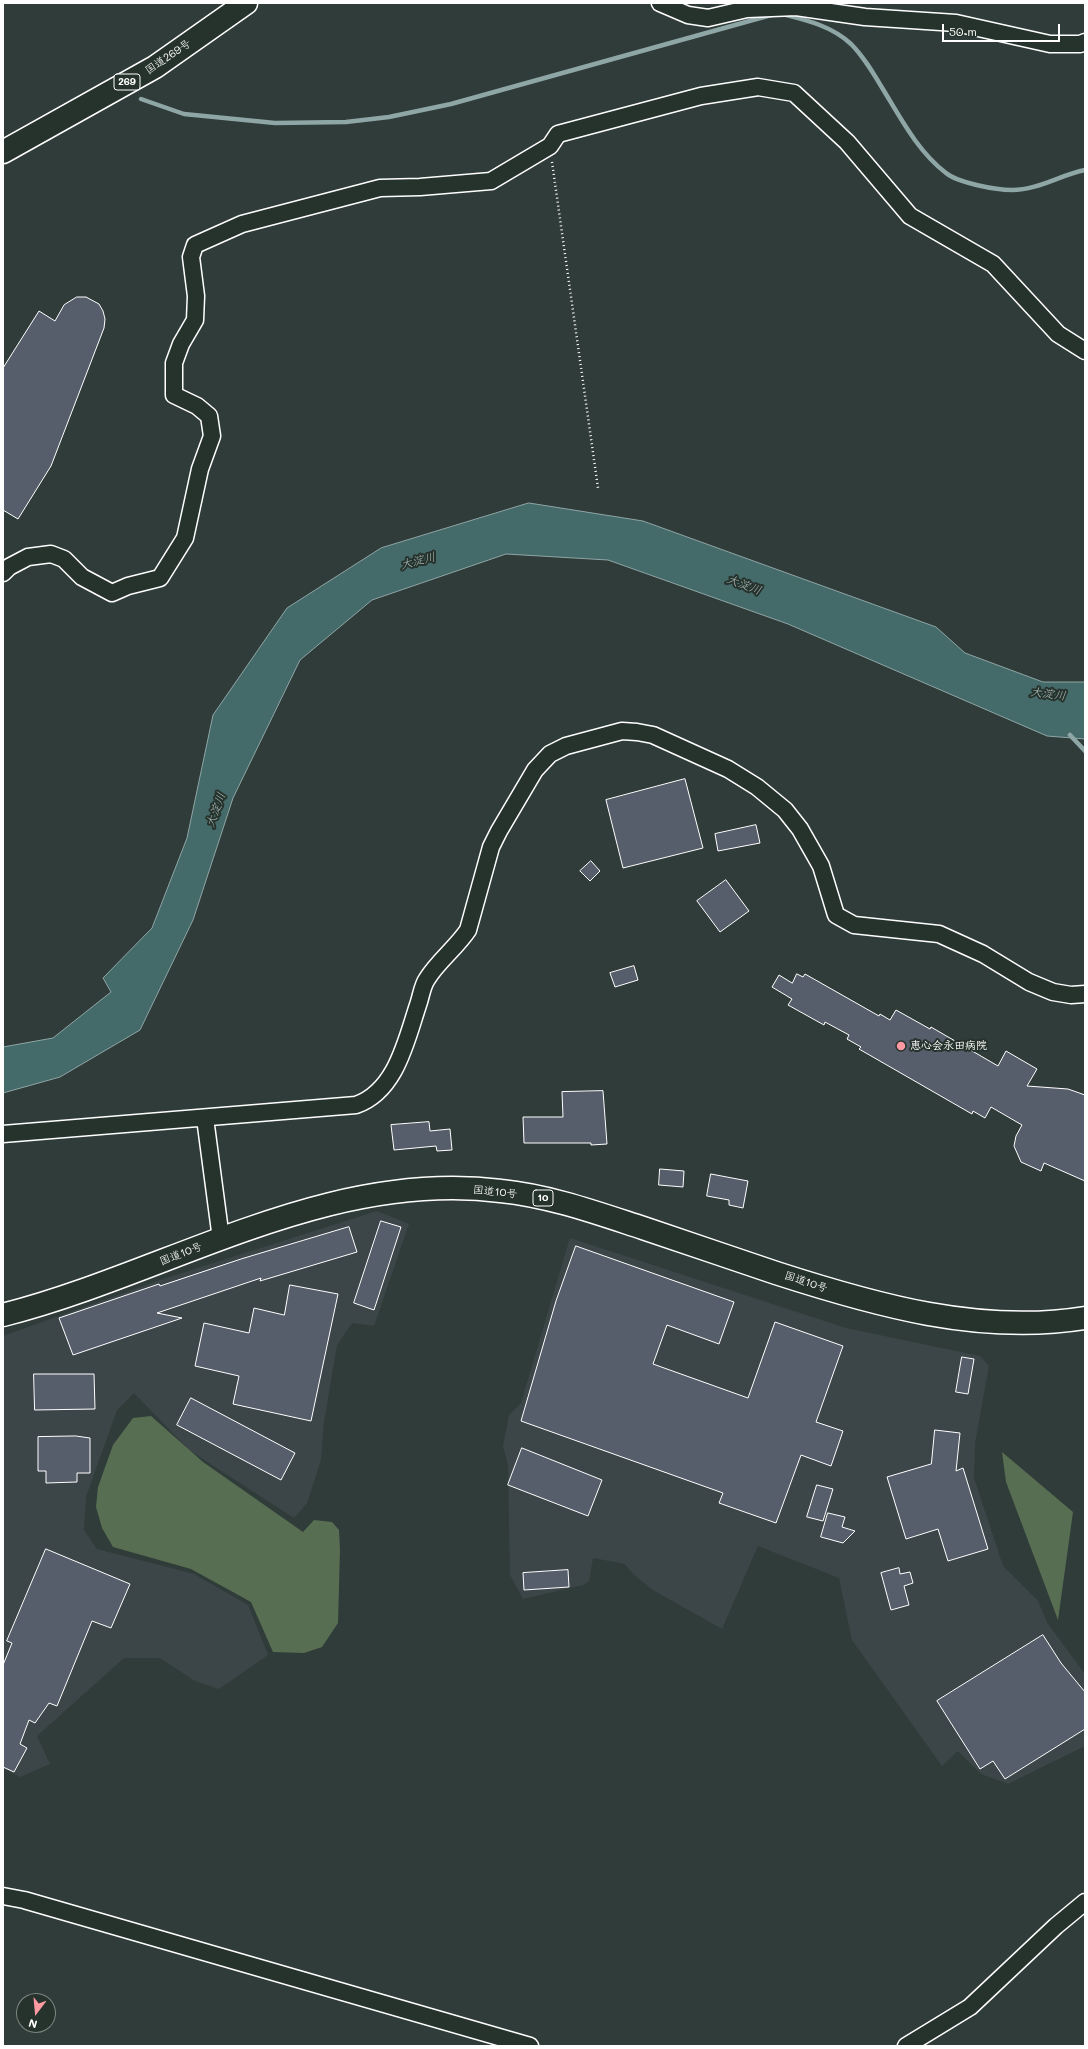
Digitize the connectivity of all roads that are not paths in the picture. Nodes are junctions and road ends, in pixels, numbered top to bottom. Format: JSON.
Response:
{"nodes":[{"id":1,"x":246,"y":3,"type":"edge"},
{"id":2,"x":660,"y":3,"type":"edge"},
{"id":3,"x":1085,"y":42,"type":"edge"},
{"id":4,"x":3,"y":152,"type":"edge"},
{"id":5,"x":1085,"y":351,"type":"edge"},
{"id":6,"x":3,"y":573,"type":"edge"},
{"id":7,"x":1085,"y":994,"type":"edge"},
{"id":8,"x":205,"y":1118,"type":"junction"},
{"id":9,"x":3,"y":1134,"type":"edge"},
{"id":10,"x":221,"y":1239,"type":"junction"},
{"id":11,"x":3,"y":1314,"type":"edge"},
{"id":12,"x":1085,"y":1318,"type":"edge"},
{"id":13,"x":3,"y":1896,"type":"edge"},
{"id":14,"x":1085,"y":1902,"type":"edge"},
{"id":15,"x":530,"y":2046,"type":"edge"},
{"id":16,"x":906,"y":2046,"type":"edge"}],
"edges":[{"from":1,"to":4,"type":"highway","name":"国道269号","number":"269"},
{"from":2,"to":3,"type":"street"},
{"from":5,"to":6,"type":"street"},
{"from":7,"to":8,"type":"street"},
{"from":8,"to":9,"type":"street"},
{"from":8,"to":10,"type":"street"},
{"from":10,"to":11,"type":"highway","name":"国道10号","number":"10"},
{"from":10,"to":12,"type":"highway","name":"国道10号","number":"10"},
{"from":13,"to":15,"type":"street"},
{"from":14,"to":16,"type":"street"}]}
